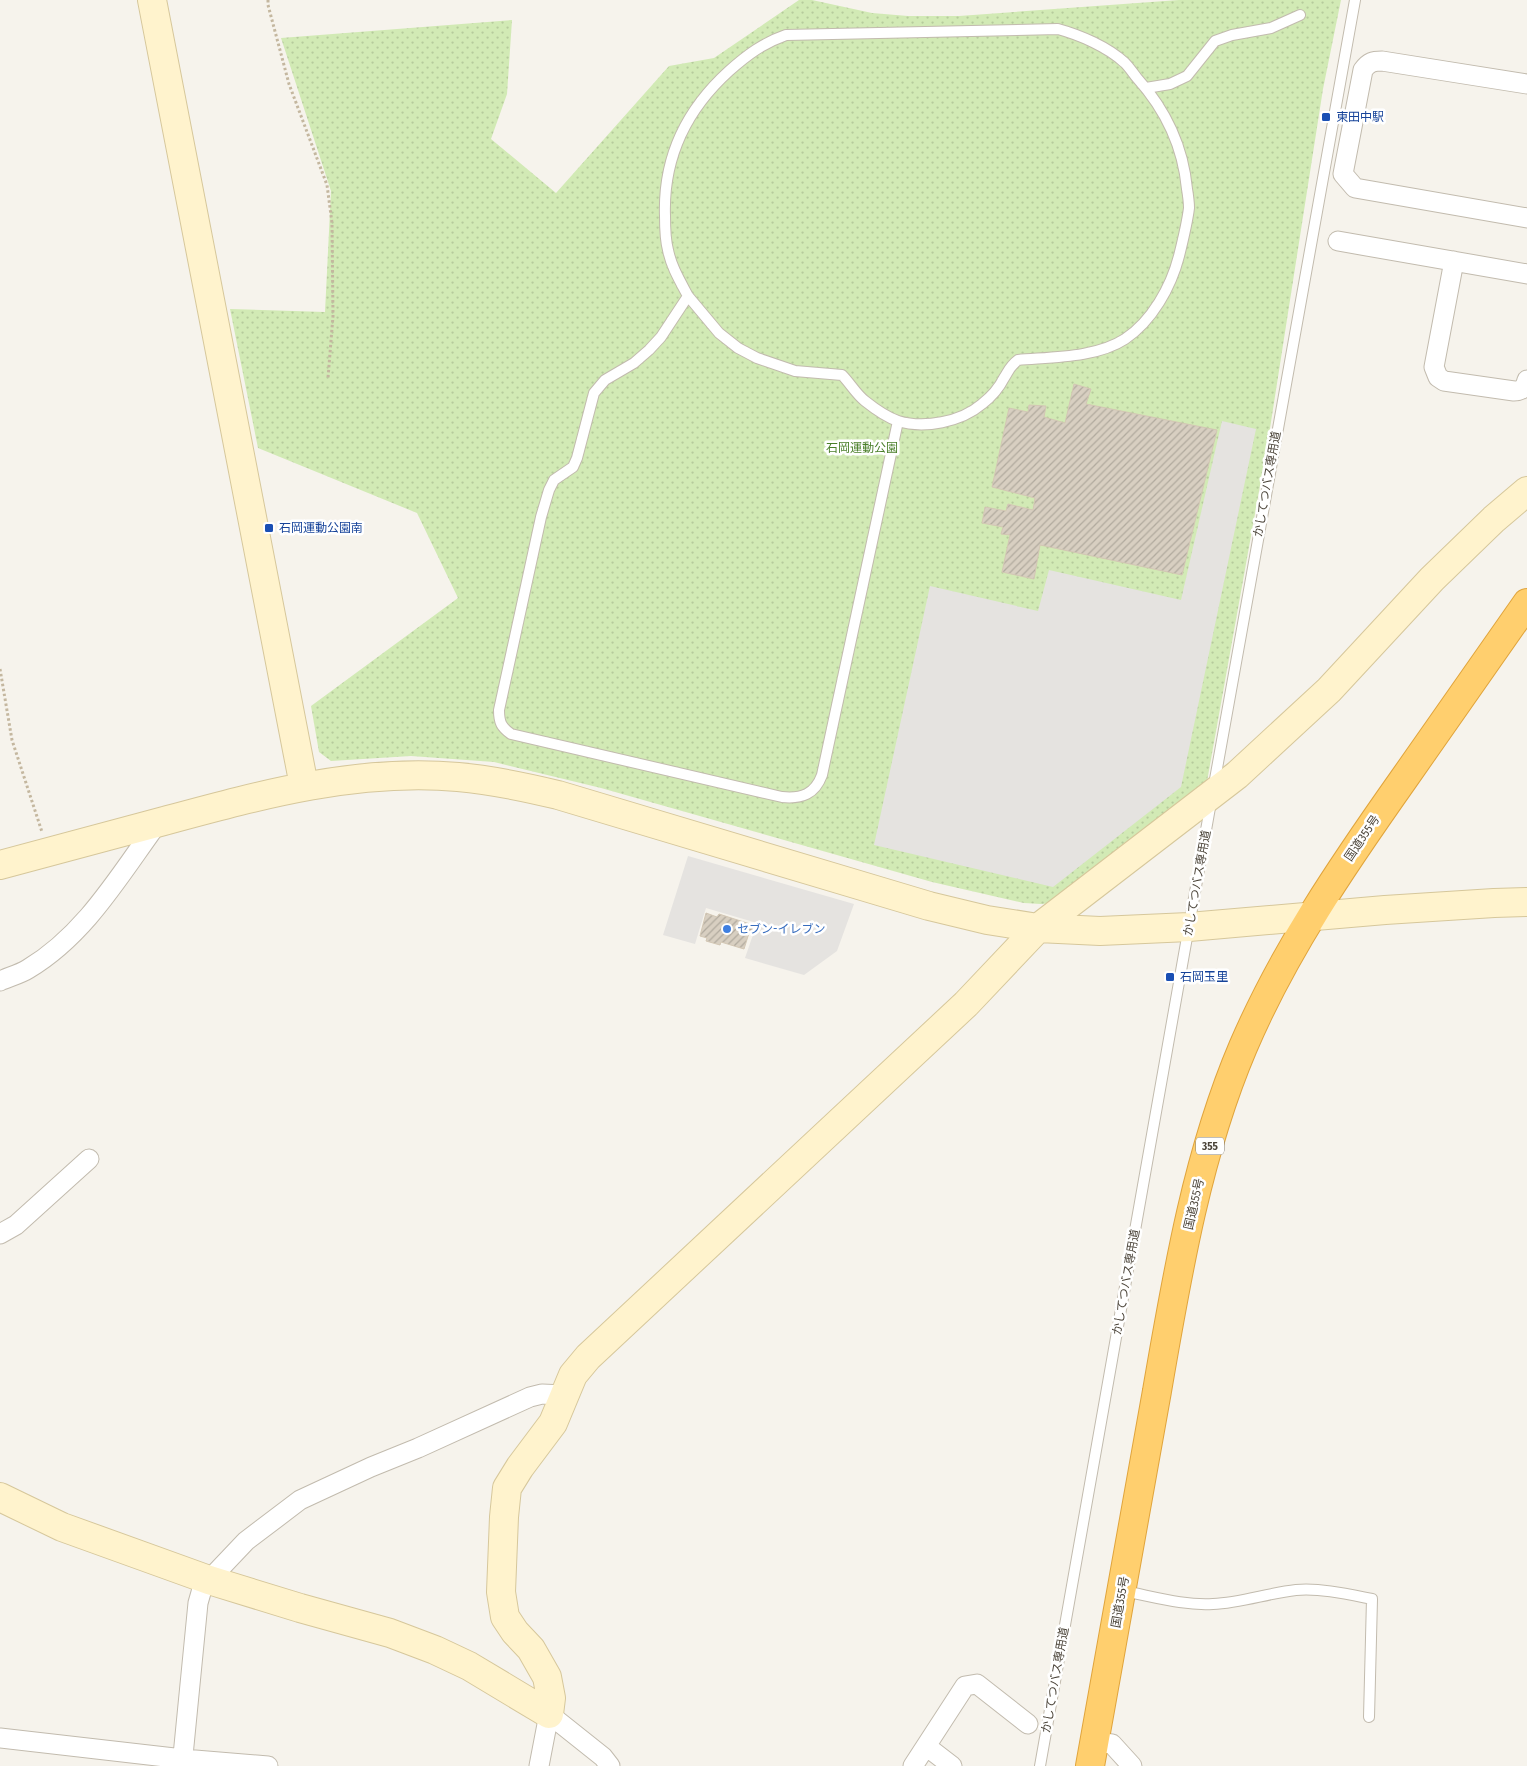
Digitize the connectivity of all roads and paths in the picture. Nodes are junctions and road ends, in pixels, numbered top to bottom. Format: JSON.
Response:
{"nodes":[{"id":1,"x":152,"y":0,"type":"edge"},
{"id":2,"x":268,"y":0,"type":"edge"},
{"id":3,"x":1355,"y":0,"type":"edge"},
{"id":4,"x":1300,"y":15,"type":"dead end"},
{"id":5,"x":1527,"y":84,"type":"edge"},
{"id":6,"x":1146,"y":88,"type":"junction"},
{"id":7,"x":1527,"y":218,"type":"edge"},
{"id":8,"x":1338,"y":241,"type":"dead end"},
{"id":9,"x":1454,"y":261,"type":"junction"},
{"id":10,"x":1527,"y":274,"type":"edge"},
{"id":11,"x":688,"y":296,"type":"junction"},
{"id":12,"x":328,"y":378,"type":"dead end"},
{"id":13,"x":1527,"y":380,"type":"edge"},
{"id":14,"x":898,"y":421,"type":"junction"},
{"id":15,"x":1527,"y":491,"type":"edge"},
{"id":16,"x":1527,"y":604,"type":"edge"},
{"id":17,"x":0,"y":669,"type":"edge"},
{"id":18,"x":304,"y":786,"type":"junction"},
{"id":19,"x":1213,"y":792,"type":"junction"},
{"id":20,"x":157,"y":824,"type":"junction"},
{"id":21,"x":49,"y":852,"type":"junction"},
{"id":22,"x":0,"y":866,"type":"edge"},
{"id":23,"x":1527,"y":902,"type":"edge"},
{"id":24,"x":1311,"y":916,"type":"junction"},
{"id":25,"x":1189,"y":926,"type":"junction"},
{"id":26,"x":1038,"y":928,"type":"junction"},
{"id":27,"x":0,"y":981,"type":"edge"},
{"id":28,"x":90,"y":1159,"type":"dead end"},
{"id":29,"x":0,"y":1234,"type":"edge"},
{"id":30,"x":564,"y":1395,"type":"junction"},
{"id":31,"x":0,"y":1497,"type":"edge"},
{"id":32,"x":209,"y":1580,"type":"junction"},
{"id":33,"x":1122,"y":1591,"type":"junction"},
{"id":34,"x":549,"y":1714,"type":"junction"},
{"id":35,"x":1369,"y":1717,"type":"dead end"},
{"id":36,"x":1028,"y":1724,"type":"dead end"},
{"id":37,"x":0,"y":1738,"type":"edge"},
{"id":38,"x":926,"y":1746,"type":"junction"},
{"id":39,"x":1093,"y":1754,"type":"edge"},
{"id":40,"x":182,"y":1762,"type":"edge"},
{"id":41,"x":268,"y":1766,"type":"edge"},
{"id":42,"x":539,"y":1766,"type":"edge"},
{"id":43,"x":610,"y":1766,"type":"edge"},
{"id":44,"x":913,"y":1766,"type":"edge"},
{"id":45,"x":952,"y":1766,"type":"edge"},
{"id":46,"x":1040,"y":1766,"type":"edge"},
{"id":47,"x":1132,"y":1766,"type":"edge"}],
"edges":[{"from":1,"to":18,"type":"street"},
{"from":2,"to":12,"type":"path"},
{"from":3,"to":19,"type":"lane","name":"かしてつバス専用道"},
{"from":4,"to":6,"type":"lane"},
{"from":5,"to":7,"type":"street"},
{"from":6,"to":11,"type":"lane"},
{"from":6,"to":14,"type":"lane"},
{"from":8,"to":9,"type":"street"},
{"from":9,"to":10,"type":"street"},
{"from":9,"to":13,"type":"street"},
{"from":11,"to":14,"type":"lane"},
{"from":11,"to":14,"type":"lane"},
{"from":15,"to":19,"type":"street"},
{"from":16,"to":24,"type":"highway","name":"国道355号","number":"355"},
{"from":17,"to":21,"type":"path"},
{"from":18,"to":20,"type":"street"},
{"from":18,"to":26,"type":"street"},
{"from":19,"to":25,"type":"lane","name":"かしてつバス専用道"},
{"from":19,"to":26,"type":"street"},
{"from":20,"to":21,"type":"street"},
{"from":20,"to":27,"type":"street"},
{"from":21,"to":22,"type":"street"},
{"from":23,"to":24,"type":"street"},
{"from":24,"to":25,"type":"street"},
{"from":24,"to":33,"type":"highway","name":"国道355号","number":"355"},
{"from":25,"to":26,"type":"street"},
{"from":25,"to":46,"type":"lane","name":"かしてつバス専用道"},
{"from":26,"to":30,"type":"street"},
{"from":28,"to":29,"type":"street"},
{"from":30,"to":32,"type":"street"},
{"from":30,"to":34,"type":"street"},
{"from":31,"to":32,"type":"street"},
{"from":32,"to":34,"type":"street"},
{"from":32,"to":40,"type":"street"},
{"from":33,"to":35,"type":"lane"},
{"from":33,"to":39,"type":"highway","name":"国道355号","number":"355"},
{"from":34,"to":42,"type":"street"},
{"from":34,"to":43,"type":"street"},
{"from":36,"to":38,"type":"street"},
{"from":37,"to":40,"type":"street"},
{"from":38,"to":44,"type":"street"},
{"from":38,"to":45,"type":"street"},
{"from":39,"to":47,"type":"street"},
{"from":40,"to":41,"type":"street"}]}
